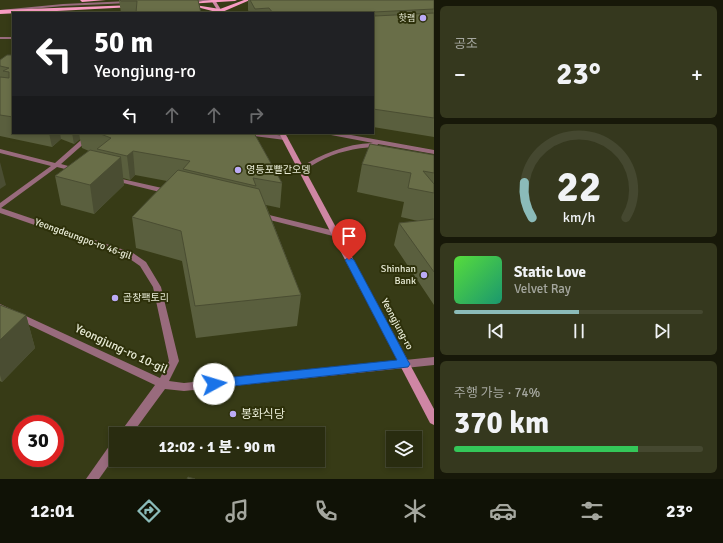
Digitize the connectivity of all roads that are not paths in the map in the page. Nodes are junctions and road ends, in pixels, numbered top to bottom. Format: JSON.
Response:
{"nodes":[{"id":1,"x":104,"y":0,"type":"edge"},
{"id":2,"x":193,"y":0,"type":"edge"},
{"id":3,"x":213,"y":0,"type":"edge"},
{"id":4,"x":235,"y":0,"type":"edge"},
{"id":5,"x":248,"y":0,"type":"edge"},
{"id":6,"x":138,"y":3,"type":"edge"},
{"id":7,"x":0,"y":6,"type":"edge"},
{"id":8,"x":0,"y":12,"type":"edge"},
{"id":9,"x":220,"y":12,"type":"edge"},
{"id":10,"x":0,"y":38,"type":"edge"},
{"id":11,"x":12,"y":38,"type":"edge"},
{"id":12,"x":92,"y":134,"type":"edge"},
{"id":13,"x":266,"y":134,"type":"edge"},
{"id":14,"x":338,"y":134,"type":"edge"},
{"id":15,"x":284,"y":135,"type":"edge"},
{"id":16,"x":384,"y":144,"type":"junction"},
{"id":17,"x":0,"y":151,"type":"edge"},
{"id":18,"x":434,"y":152,"type":"edge"},
{"id":19,"x":56,"y":165,"type":"junction"},
{"id":20,"x":301,"y":169,"type":"junction"},
{"id":21,"x":87,"y":172,"type":"edge"},
{"id":22,"x":102,"y":176,"type":"edge"},
{"id":23,"x":178,"y":195,"type":"edge"},
{"id":24,"x":0,"y":206,"type":"edge"},
{"id":25,"x":0,"y":210,"type":"edge"},
{"id":26,"x":253,"y":213,"type":"edge"},
{"id":27,"x":336,"y":234,"type":"junction"},
{"id":28,"x":0,"y":307,"type":"edge"},
{"id":29,"x":434,"y":361,"type":"edge"},
{"id":30,"x":404,"y":364,"type":"junction"},
{"id":31,"x":162,"y":384,"type":"junction"},
{"id":32,"x":434,"y":420,"type":"edge"},
{"id":33,"x":130,"y":427,"type":"edge"},
{"id":34,"x":109,"y":456,"type":"edge"},
{"id":35,"x":92,"y":479,"type":"edge"}],
"edges":[{"from":1,"to":7,"type":"main road"},
{"from":2,"to":3,"type":"street"},
{"from":3,"to":4,"type":"main road"},
{"from":3,"to":9,"type":"main road"},
{"from":3,"to":9,"type":"main road"},
{"from":5,"to":9,"type":"main road"},
{"from":6,"to":8,"type":"main road"},
{"from":10,"to":11,"type":"street"},
{"from":12,"to":19,"type":"street"},
{"from":13,"to":15,"type":"street"},
{"from":14,"to":16,"type":"street"},
{"from":15,"to":20,"type":"main road","name":"Yeongjung-ro"},
{"from":16,"to":18,"type":"street"},
{"from":16,"to":20,"type":"street"},
{"from":17,"to":19,"type":"street"},
{"from":19,"to":21,"type":"street"},
{"from":19,"to":24,"type":"street"},
{"from":20,"to":27,"type":"main road","name":"Yeongjung-ro"},
{"from":22,"to":23,"type":"street"},
{"from":25,"to":31,"type":"street","name":"Yeongdeungpo-ro 46-gil"},
{"from":26,"to":27,"type":"street"},
{"from":27,"to":30,"type":"main road","name":"Yeongjung-ro"},
{"from":28,"to":31,"type":"street","name":"Yeongjung-ro 10-gil"},
{"from":29,"to":30,"type":"street","name":"Yeongjung-ro 10-gil"},
{"from":30,"to":31,"type":"street","name":"Yeongjung-ro 10-gil"},
{"from":30,"to":32,"type":"main road","name":"Yeongjung-ro"},
{"from":31,"to":33,"type":"street","name":"Yeongdeungpo-ro 46-gil"},
{"from":34,"to":35,"type":"street"}]}
